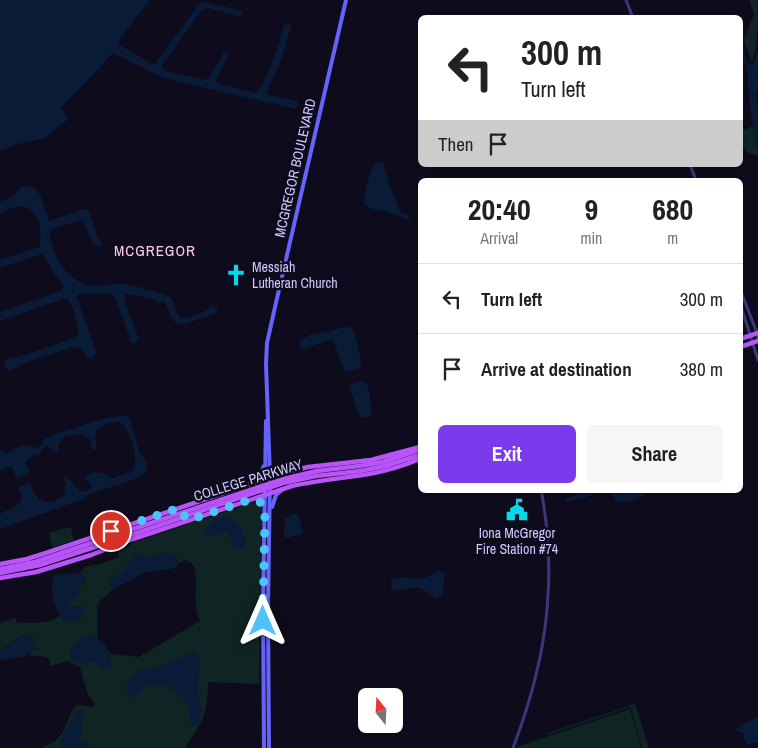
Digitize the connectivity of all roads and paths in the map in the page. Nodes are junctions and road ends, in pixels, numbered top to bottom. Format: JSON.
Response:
{"nodes":[{"id":1,"x":346,"y":0,"type":"edge"},
{"id":2,"x":626,"y":0,"type":"edge"},
{"id":3,"x":632,"y":15,"type":"edge"},
{"id":4,"x":743,"y":297,"type":"edge"},
{"id":5,"x":743,"y":312,"type":"edge"},
{"id":6,"x":757,"y":333,"type":"edge"},
{"id":7,"x":751,"y":335,"type":"junction"},
{"id":8,"x":743,"y":338,"type":"edge"},
{"id":9,"x":758,"y":340,"type":"edge"},
{"id":10,"x":752,"y":343,"type":"junction"},
{"id":11,"x":743,"y":346,"type":"edge"},
{"id":12,"x":758,"y":360,"type":"edge"},
{"id":13,"x":267,"y":402,"type":"junction"},
{"id":14,"x":418,"y":448,"type":"edge"},
{"id":15,"x":418,"y":449,"type":"edge"},
{"id":16,"x":418,"y":456,"type":"edge"},
{"id":17,"x":265,"y":459,"type":"junction"},
{"id":18,"x":418,"y":460,"type":"edge"},
{"id":19,"x":270,"y":464,"type":"junction"},
{"id":20,"x":360,"y":469,"type":"junction"},
{"id":21,"x":285,"y":472,"type":"junction"},
{"id":22,"x":245,"y":486,"type":"junction"},
{"id":23,"x":267,"y":486,"type":"junction"},
{"id":24,"x":288,"y":488,"type":"junction"},
{"id":25,"x":541,"y":493,"type":"edge"},
{"id":26,"x":249,"y":500,"type":"junction"},
{"id":27,"x":188,"y":505,"type":"junction"},
{"id":28,"x":176,"y":509,"type":"junction"},
{"id":29,"x":265,"y":510,"type":"junction"},
{"id":30,"x":183,"y":511,"type":"junction"},
{"id":31,"x":270,"y":514,"type":"junction"},
{"id":32,"x":185,"y":518,"type":"junction"},
{"id":33,"x":192,"y":519,"type":"junction"},
{"id":34,"x":180,"y":523,"type":"junction"},
{"id":35,"x":121,"y":536,"type":"junction"},
{"id":36,"x":0,"y":564,"type":"edge"},
{"id":37,"x":0,"y":569,"type":"edge"},
{"id":38,"x":0,"y":574,"type":"edge"},
{"id":39,"x":0,"y":578,"type":"edge"},
{"id":40,"x":264,"y":748,"type":"edge"},
{"id":41,"x":269,"y":748,"type":"edge"},
{"id":42,"x":513,"y":748,"type":"edge"}],
"edges":[{"from":1,"to":13,"type":"main road","name":"MCGREGOR BOULEVARD"},
{"from":2,"to":3,"type":"street"},
{"from":4,"to":6,"type":"street"},
{"from":5,"to":7,"type":"street"},
{"from":6,"to":7,"type":"main road"},
{"from":6,"to":9,"type":"street"},
{"from":7,"to":8,"type":"main road"},
{"from":7,"to":10,"type":"street"},
{"from":9,"to":10,"type":"main road"},
{"from":10,"to":11,"type":"main road"},
{"from":10,"to":12,"type":"street"},
{"from":13,"to":17,"type":"main road","name":"MCGREGOR BOULEVARD"},
{"from":13,"to":19,"type":"main road","name":"MCGREGOR BOULEVARD"},
{"from":14,"to":21,"type":"main road"},
{"from":15,"to":20,"type":"main road","name":"COLLEGE PARKWAY"},
{"from":16,"to":20,"type":"main road","name":"COLLEGE PARKWAY"},
{"from":17,"to":22,"type":"main road"},
{"from":17,"to":23,"type":"main road","name":"MCGREGOR BOULEVARD"},
{"from":18,"to":24,"type":"main road"},
{"from":19,"to":21,"type":"main road"},
{"from":19,"to":23,"type":"main road","name":"MCGREGOR BOULEVARD"},
{"from":20,"to":35,"type":"main road","name":"COLLEGE PARKWAY","bridge":true},
{"from":21,"to":23,"type":"main road"},
{"from":21,"to":24,"type":"main road"},
{"from":22,"to":23,"type":"main road"},
{"from":22,"to":26,"type":"main road"},
{"from":22,"to":27,"type":"main road"},
{"from":23,"to":24,"type":"main road"},
{"from":23,"to":26,"type":"main road"},
{"from":23,"to":29,"type":"main road","name":"MCGREGOR BOULEVARD"},
{"from":23,"to":31,"type":"main road","name":"MCGREGOR BOULEVARD"},
{"from":24,"to":31,"type":"main road"},
{"from":25,"to":42,"type":"street"},
{"from":26,"to":29,"type":"main road"},
{"from":26,"to":33,"type":"main road"},
{"from":27,"to":28,"type":"main road"},
{"from":27,"to":30,"type":"main road"},
{"from":28,"to":30,"type":"main road"},
{"from":28,"to":36,"type":"main road"},
{"from":29,"to":40,"type":"main road","name":"MCGREGOR BOULEVARD"},
{"from":30,"to":32,"type":"main road"},
{"from":31,"to":41,"type":"main road","name":"MCGREGOR BOULEVARD"},
{"from":32,"to":33,"type":"main road"},
{"from":32,"to":34,"type":"main road"},
{"from":33,"to":34,"type":"main road"},
{"from":34,"to":39,"type":"main road"},
{"from":35,"to":37,"type":"main road","name":"COLLEGE PARKWAY"},
{"from":35,"to":38,"type":"main road","name":"COLLEGE PARKWAY"}]}
